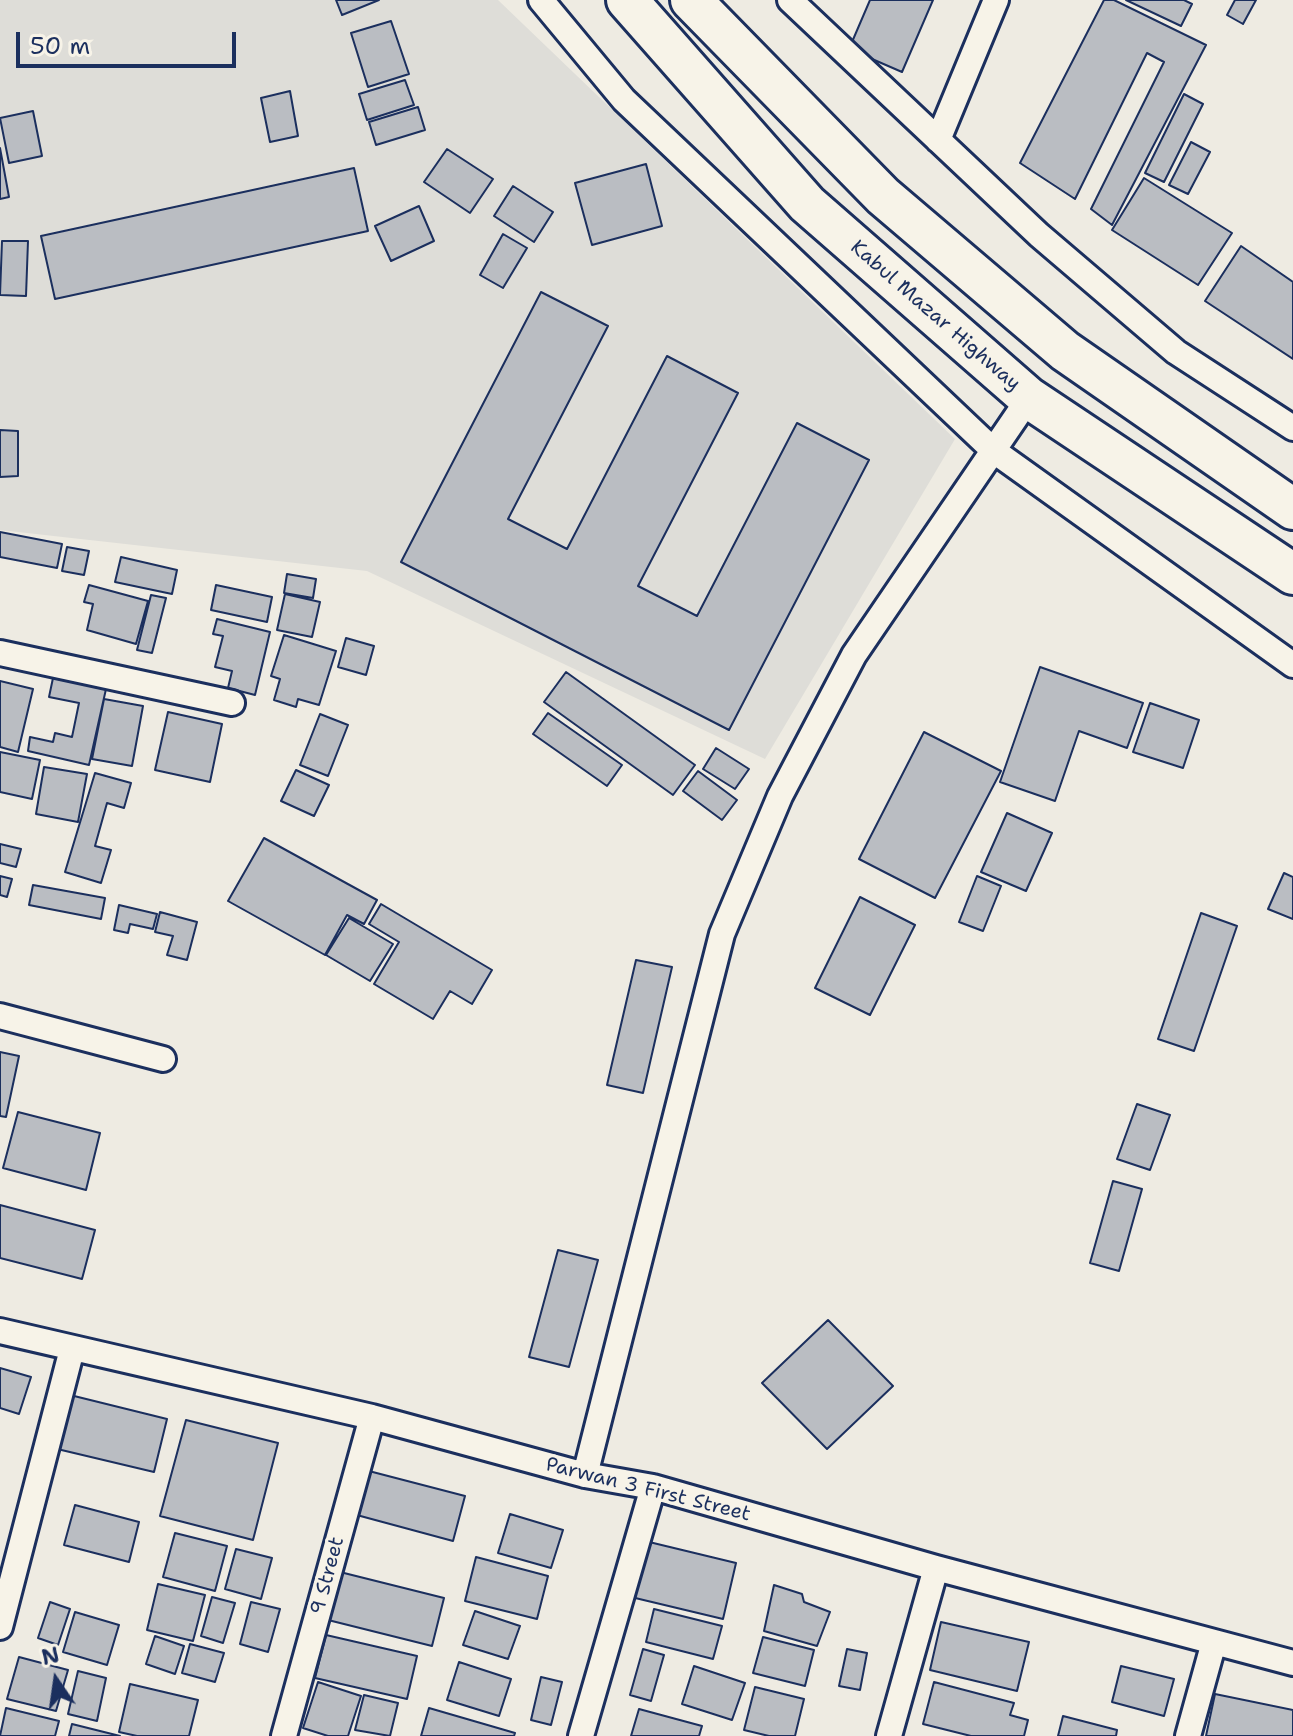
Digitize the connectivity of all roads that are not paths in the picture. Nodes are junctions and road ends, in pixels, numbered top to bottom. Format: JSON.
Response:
{"nodes":[{"id":1,"x":541,"y":0,"type":"edge"},
{"id":2,"x":627,"y":0,"type":"edge"},
{"id":3,"x":691,"y":0,"type":"edge"},
{"id":4,"x":790,"y":0,"type":"edge"},
{"id":5,"x":996,"y":0,"type":"edge"},
{"id":6,"x":938,"y":140,"type":"junction"},
{"id":7,"x":1029,"y":398,"type":"junction"},
{"id":8,"x":1293,"y":428,"type":"edge"},
{"id":9,"x":994,"y":451,"type":"junction"},
{"id":10,"x":1293,"y":509,"type":"edge"},
{"id":11,"x":1293,"y":574,"type":"edge"},
{"id":12,"x":0,"y":653,"type":"edge"},
{"id":13,"x":1293,"y":665,"type":"edge"},
{"id":14,"x":232,"y":703,"type":"dead end"},
{"id":15,"x":0,"y":1016,"type":"edge"},
{"id":16,"x":163,"y":1059,"type":"dead end"},
{"id":17,"x":0,"y":1331,"type":"edge"},
{"id":18,"x":72,"y":1349,"type":"junction"},
{"id":19,"x":372,"y":1417,"type":"junction"},
{"id":20,"x":585,"y":1475,"type":"junction"},
{"id":21,"x":653,"y":1487,"type":"junction"},
{"id":22,"x":936,"y":1568,"type":"junction"},
{"id":23,"x":0,"y":1627,"type":"edge"},
{"id":24,"x":1214,"y":1642,"type":"junction"},
{"id":25,"x":1293,"y":1663,"type":"edge"},
{"id":26,"x":284,"y":1736,"type":"edge"},
{"id":27,"x":581,"y":1736,"type":"edge"},
{"id":28,"x":889,"y":1736,"type":"edge"},
{"id":29,"x":1188,"y":1736,"type":"edge"}],
"edges":[{"from":1,"to":9,"type":"street"},
{"from":2,"to":7,"type":"highway","name":"Kabul Mazar Highway"},
{"from":3,"to":10,"type":"highway"},
{"from":4,"to":6,"type":"street"},
{"from":5,"to":6,"type":"street"},
{"from":6,"to":8,"type":"street"},
{"from":7,"to":9,"type":"street"},
{"from":7,"to":11,"type":"highway","name":"Kabul Mazar Highway"},
{"from":9,"to":13,"type":"street"},
{"from":9,"to":20,"type":"street"},
{"from":12,"to":14,"type":"street"},
{"from":15,"to":16,"type":"street"},
{"from":17,"to":18,"type":"street","name":"Parwan 3 First Street"},
{"from":18,"to":19,"type":"street","name":"Parwan 3 First Street"},
{"from":18,"to":23,"type":"street"},
{"from":19,"to":20,"type":"street","name":"Parwan 3 First Street"},
{"from":19,"to":26,"type":"street","name":"9 Street"},
{"from":20,"to":21,"type":"street","name":"Parwan 3 First Street"},
{"from":21,"to":22,"type":"street","name":"Parwan 3 First Street"},
{"from":21,"to":27,"type":"street"},
{"from":22,"to":24,"type":"street","name":"Parwan 3 First Street"},
{"from":22,"to":28,"type":"street"},
{"from":24,"to":25,"type":"street","name":"Parwan 3 First Street"},
{"from":24,"to":29,"type":"street"}]}
